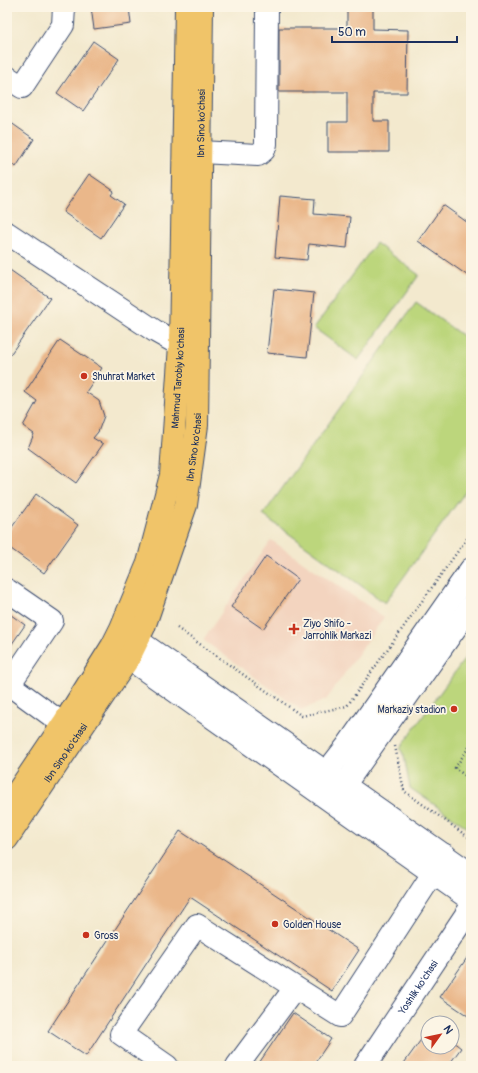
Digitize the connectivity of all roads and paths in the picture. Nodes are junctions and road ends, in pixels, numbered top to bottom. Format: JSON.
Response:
{"nodes":[{"id":1,"x":64,"y":7,"type":"edge"},
{"id":2,"x":186,"y":7,"type":"edge"},
{"id":3,"x":202,"y":7,"type":"edge"},
{"id":4,"x":267,"y":7,"type":"edge"},
{"id":5,"x":7,"y":77,"type":"edge"},
{"id":6,"x":200,"y":152,"type":"junction"},
{"id":7,"x":7,"y":232,"type":"edge"},
{"id":8,"x":189,"y":346,"type":"junction"},
{"id":9,"x":471,"y":533,"type":"edge"},
{"id":10,"x":471,"y":569,"type":"edge"},
{"id":11,"x":7,"y":590,"type":"edge"},
{"id":12,"x":471,"y":606,"type":"edge"},
{"id":13,"x":176,"y":628,"type":"dead end"},
{"id":14,"x":125,"y":643,"type":"junction"},
{"id":15,"x":8,"y":684,"type":"edge"},
{"id":16,"x":71,"y":729,"type":"junction"},
{"id":17,"x":400,"y":740,"type":"dead end"},
{"id":18,"x":471,"y":744,"type":"edge"},
{"id":19,"x":320,"y":780,"type":"junction"},
{"id":20,"x":471,"y":780,"type":"edge"},
{"id":21,"x":339,"y":793,"type":"junction"},
{"id":22,"x":7,"y":807,"type":"edge"},
{"id":23,"x":7,"y":839,"type":"edge"},
{"id":24,"x":471,"y":839,"type":"edge"},
{"id":25,"x":439,"y":864,"type":"junction"},
{"id":26,"x":471,"y":874,"type":"edge"},
{"id":27,"x":471,"y":900,"type":"edge"},
{"id":28,"x":471,"y":907,"type":"edge"},
{"id":29,"x":295,"y":988,"type":"junction"},
{"id":30,"x":167,"y":1066,"type":"edge"},
{"id":31,"x":237,"y":1066,"type":"edge"},
{"id":32,"x":365,"y":1066,"type":"edge"}],
"edges":[{"from":1,"to":5,"type":"street"},
{"from":2,"to":8,"type":"main road","name":"Mahmud Tarobiy ko'chasi"},
{"from":3,"to":6,"type":"main road","name":"Ibn Sino ko'chasi"},
{"from":4,"to":6,"type":"street"},
{"from":6,"to":8,"type":"main road","name":"Ibn Sino ko'chasi"},
{"from":7,"to":8,"type":"street"},
{"from":8,"to":14,"type":"main road","name":"Mahmud Tarobiy ko'chasi"},
{"from":9,"to":13,"type":"path"},
{"from":10,"to":19,"type":"street"},
{"from":11,"to":15,"type":"street"},
{"from":12,"to":21,"type":"street"},
{"from":14,"to":16,"type":"main road","name":"Mahmud Tarobiy ko'chasi"},
{"from":14,"to":19,"type":"street"},
{"from":15,"to":16,"type":"street"},
{"from":16,"to":22,"type":"main road","name":"Mahmud Tarobiy ko'chasi"},
{"from":16,"to":23,"type":"main road","name":"Ibn Sino ko'chasi"},
{"from":17,"to":24,"type":"path"},
{"from":18,"to":20,"type":"path"},
{"from":19,"to":21,"type":"street"},
{"from":21,"to":25,"type":"street"},
{"from":25,"to":26,"type":"street"},
{"from":25,"to":27,"type":"street"},
{"from":25,"to":29,"type":"street"},
{"from":28,"to":32,"type":"street","name":"Yoshlik ko'chasi"},
{"from":29,"to":30,"type":"street"},
{"from":29,"to":31,"type":"street"}]}
